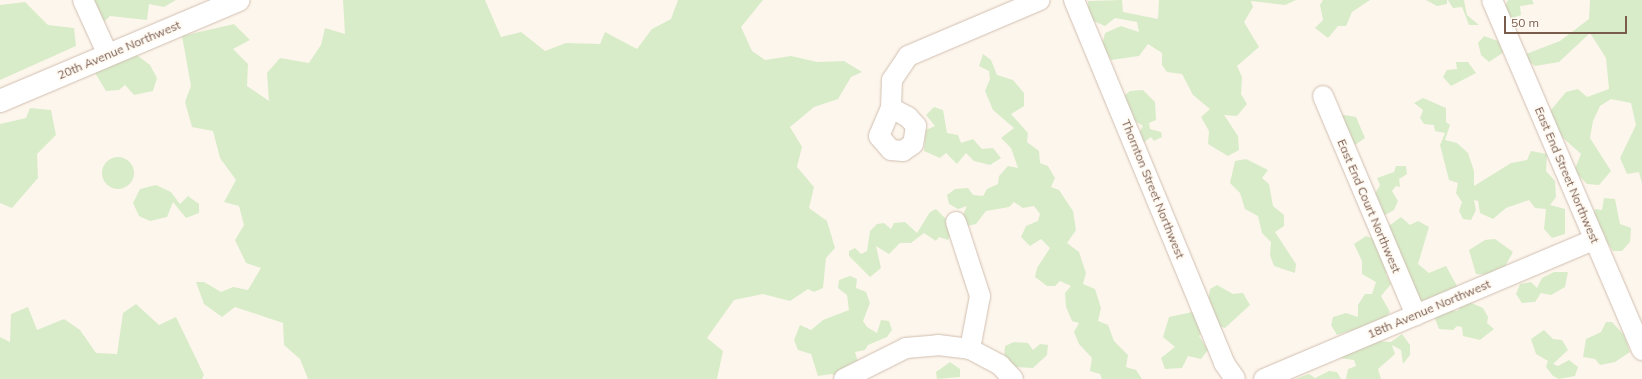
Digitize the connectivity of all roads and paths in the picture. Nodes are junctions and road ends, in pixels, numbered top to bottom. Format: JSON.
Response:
{"nodes":[{"id":1,"x":83,"y":0,"type":"edge"},
{"id":2,"x":239,"y":0,"type":"edge"},
{"id":3,"x":1040,"y":0,"type":"edge"},
{"id":4,"x":1074,"y":0,"type":"edge"},
{"id":5,"x":1492,"y":0,"type":"edge"},
{"id":6,"x":108,"y":55,"type":"junction"},
{"id":7,"x":1323,"y":96,"type":"dead end"},
{"id":8,"x":0,"y":101,"type":"edge"},
{"id":9,"x":891,"y":108,"type":"dead end"},
{"id":10,"x":956,"y":222,"type":"dead end"},
{"id":11,"x":1594,"y":239,"type":"junction"},
{"id":12,"x":1416,"y":315,"type":"junction"},
{"id":13,"x":970,"y":349,"type":"junction"},
{"id":14,"x":1642,"y":350,"type":"edge"},
{"id":15,"x":1234,"y":378,"type":"edge"},
{"id":16,"x":844,"y":379,"type":"edge"},
{"id":17,"x":1013,"y":379,"type":"edge"},
{"id":18,"x":1264,"y":379,"type":"edge"}],
"edges":[{"from":1,"to":6,"type":"street"},
{"from":2,"to":6,"type":"street","name":"20th Avenue Northwest"},
{"from":3,"to":9,"type":"street"},
{"from":4,"to":15,"type":"street","name":"Thornton Street Northwest"},
{"from":5,"to":11,"type":"street","name":"East End Street Northwest"},
{"from":6,"to":8,"type":"street","name":"20th Avenue Northwest"},
{"from":7,"to":12,"type":"street","name":"East End Court Northwest"},
{"from":10,"to":13,"type":"street"},
{"from":11,"to":12,"type":"street","name":"18th Avenue Northwest"},
{"from":11,"to":14,"type":"street","name":"East End Street Northwest"},
{"from":12,"to":18,"type":"street","name":"18th Avenue Northwest"},
{"from":13,"to":16,"type":"street"},
{"from":13,"to":17,"type":"street"}]}
